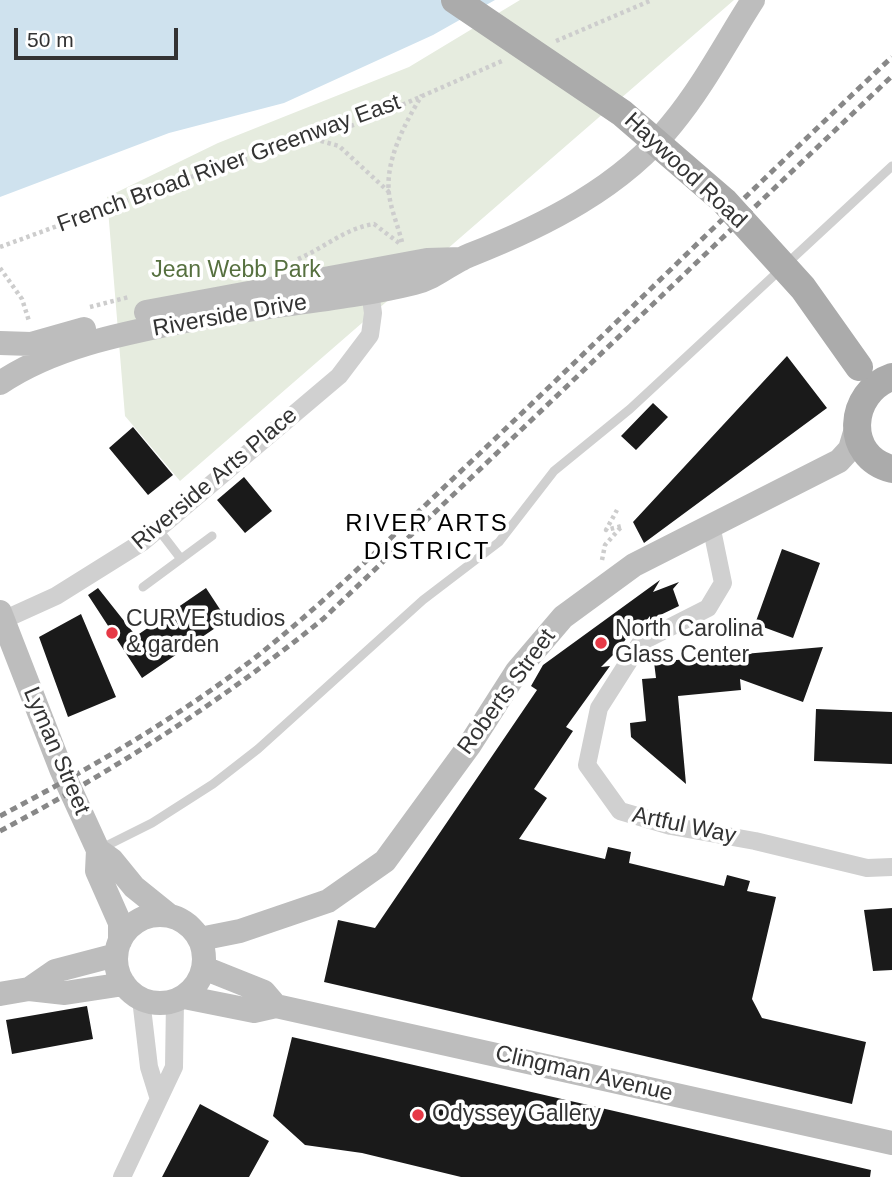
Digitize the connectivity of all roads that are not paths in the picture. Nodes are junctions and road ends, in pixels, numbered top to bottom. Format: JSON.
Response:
{"nodes":[{"id":1,"x":455,"y":0,"type":"edge"},
{"id":2,"x":753,"y":0,"type":"edge"},
{"id":3,"x":892,"y":166,"type":"edge"},
{"id":4,"x":462,"y":259,"type":"junction"},
{"id":5,"x":370,"y":292,"type":"junction"},
{"id":6,"x":0,"y":343,"type":"edge"},
{"id":7,"x":874,"y":377,"type":"edge"},
{"id":8,"x":0,"y":383,"type":"edge"},
{"id":9,"x":856,"y":429,"type":"junction"},
{"id":10,"x":839,"y":461,"type":"junction"},
{"id":11,"x":883,"y":465,"type":"edge"},
{"id":12,"x":711,"y":525,"type":"junction"},
{"id":13,"x":158,"y":529,"type":"junction"},
{"id":14,"x":212,"y":536,"type":"dead end"},
{"id":15,"x":181,"y":559,"type":"junction"},
{"id":16,"x":143,"y":587,"type":"dead end"},
{"id":17,"x":2,"y":616,"type":"edge"},
{"id":18,"x":98,"y":850,"type":"junction"},
{"id":19,"x":892,"y":867,"type":"edge"},
{"id":20,"x":170,"y":916,"type":"junction"},
{"id":21,"x":201,"y":939,"type":"junction"},
{"id":22,"x":118,"y":948,"type":"junction"},
{"id":23,"x":204,"y":968,"type":"junction"},
{"id":24,"x":29,"y":989,"type":"junction"},
{"id":25,"x":132,"y":992,"type":"junction"},
{"id":26,"x":0,"y":994,"type":"edge"},
{"id":27,"x":180,"y":999,"type":"junction"},
{"id":28,"x":276,"y":1006,"type":"junction"},
{"id":29,"x":158,"y":1096,"type":"junction"},
{"id":30,"x":892,"y":1143,"type":"edge"},
{"id":31,"x":122,"y":1177,"type":"edge"}],
"edges":[{"from":1,"to":7,"type":"main road","name":"Haywood Road","bridge":true},
{"from":2,"to":4,"type":"main road","name":"Riverside Drive"},
{"from":3,"to":18,"type":"lane"},
{"from":4,"to":5,"type":"main road","name":"Riverside Drive"},
{"from":4,"to":6,"type":"main road","name":"Riverside Drive"},
{"from":5,"to":8,"type":"main road","name":"Riverside Drive"},
{"from":5,"to":13,"type":"street","name":"Riverside Arts Place"},
{"from":7,"to":9,"type":"main road"},
{"from":9,"to":10,"type":"main road"},
{"from":9,"to":11,"type":"main road"},
{"from":10,"to":11,"type":"main road","name":"Roberts Street"},
{"from":10,"to":12,"type":"main road","name":"Roberts Street"},
{"from":12,"to":19,"type":"street","name":"Artful Way"},
{"from":12,"to":21,"type":"main road","name":"Roberts Street"},
{"from":13,"to":15,"type":"lane"},
{"from":13,"to":17,"type":"street","name":"Riverside Arts Place"},
{"from":14,"to":15,"type":"lane"},
{"from":15,"to":16,"type":"lane"},
{"from":17,"to":18,"type":"main road","name":"Lyman Street"},
{"from":18,"to":20,"type":"main road","name":"Lyman Street"},
{"from":18,"to":22,"type":"main road","name":"Lyman Street"},
{"from":20,"to":21,"type":"main road"},
{"from":20,"to":22,"type":"main road"},
{"from":21,"to":23,"type":"main road"},
{"from":22,"to":24,"type":"main road"},
{"from":22,"to":25,"type":"main road"},
{"from":23,"to":27,"type":"main road"},
{"from":23,"to":28,"type":"main road","name":"Clingman Avenue"},
{"from":24,"to":25,"type":"main road"},
{"from":24,"to":26,"type":"main road"},
{"from":25,"to":27,"type":"main road"},
{"from":25,"to":29,"type":"street"},
{"from":27,"to":28,"type":"main road","name":"Clingman Avenue"},
{"from":27,"to":29,"type":"street"},
{"from":28,"to":30,"type":"main road","name":"Clingman Avenue"},
{"from":29,"to":31,"type":"street"}]}
